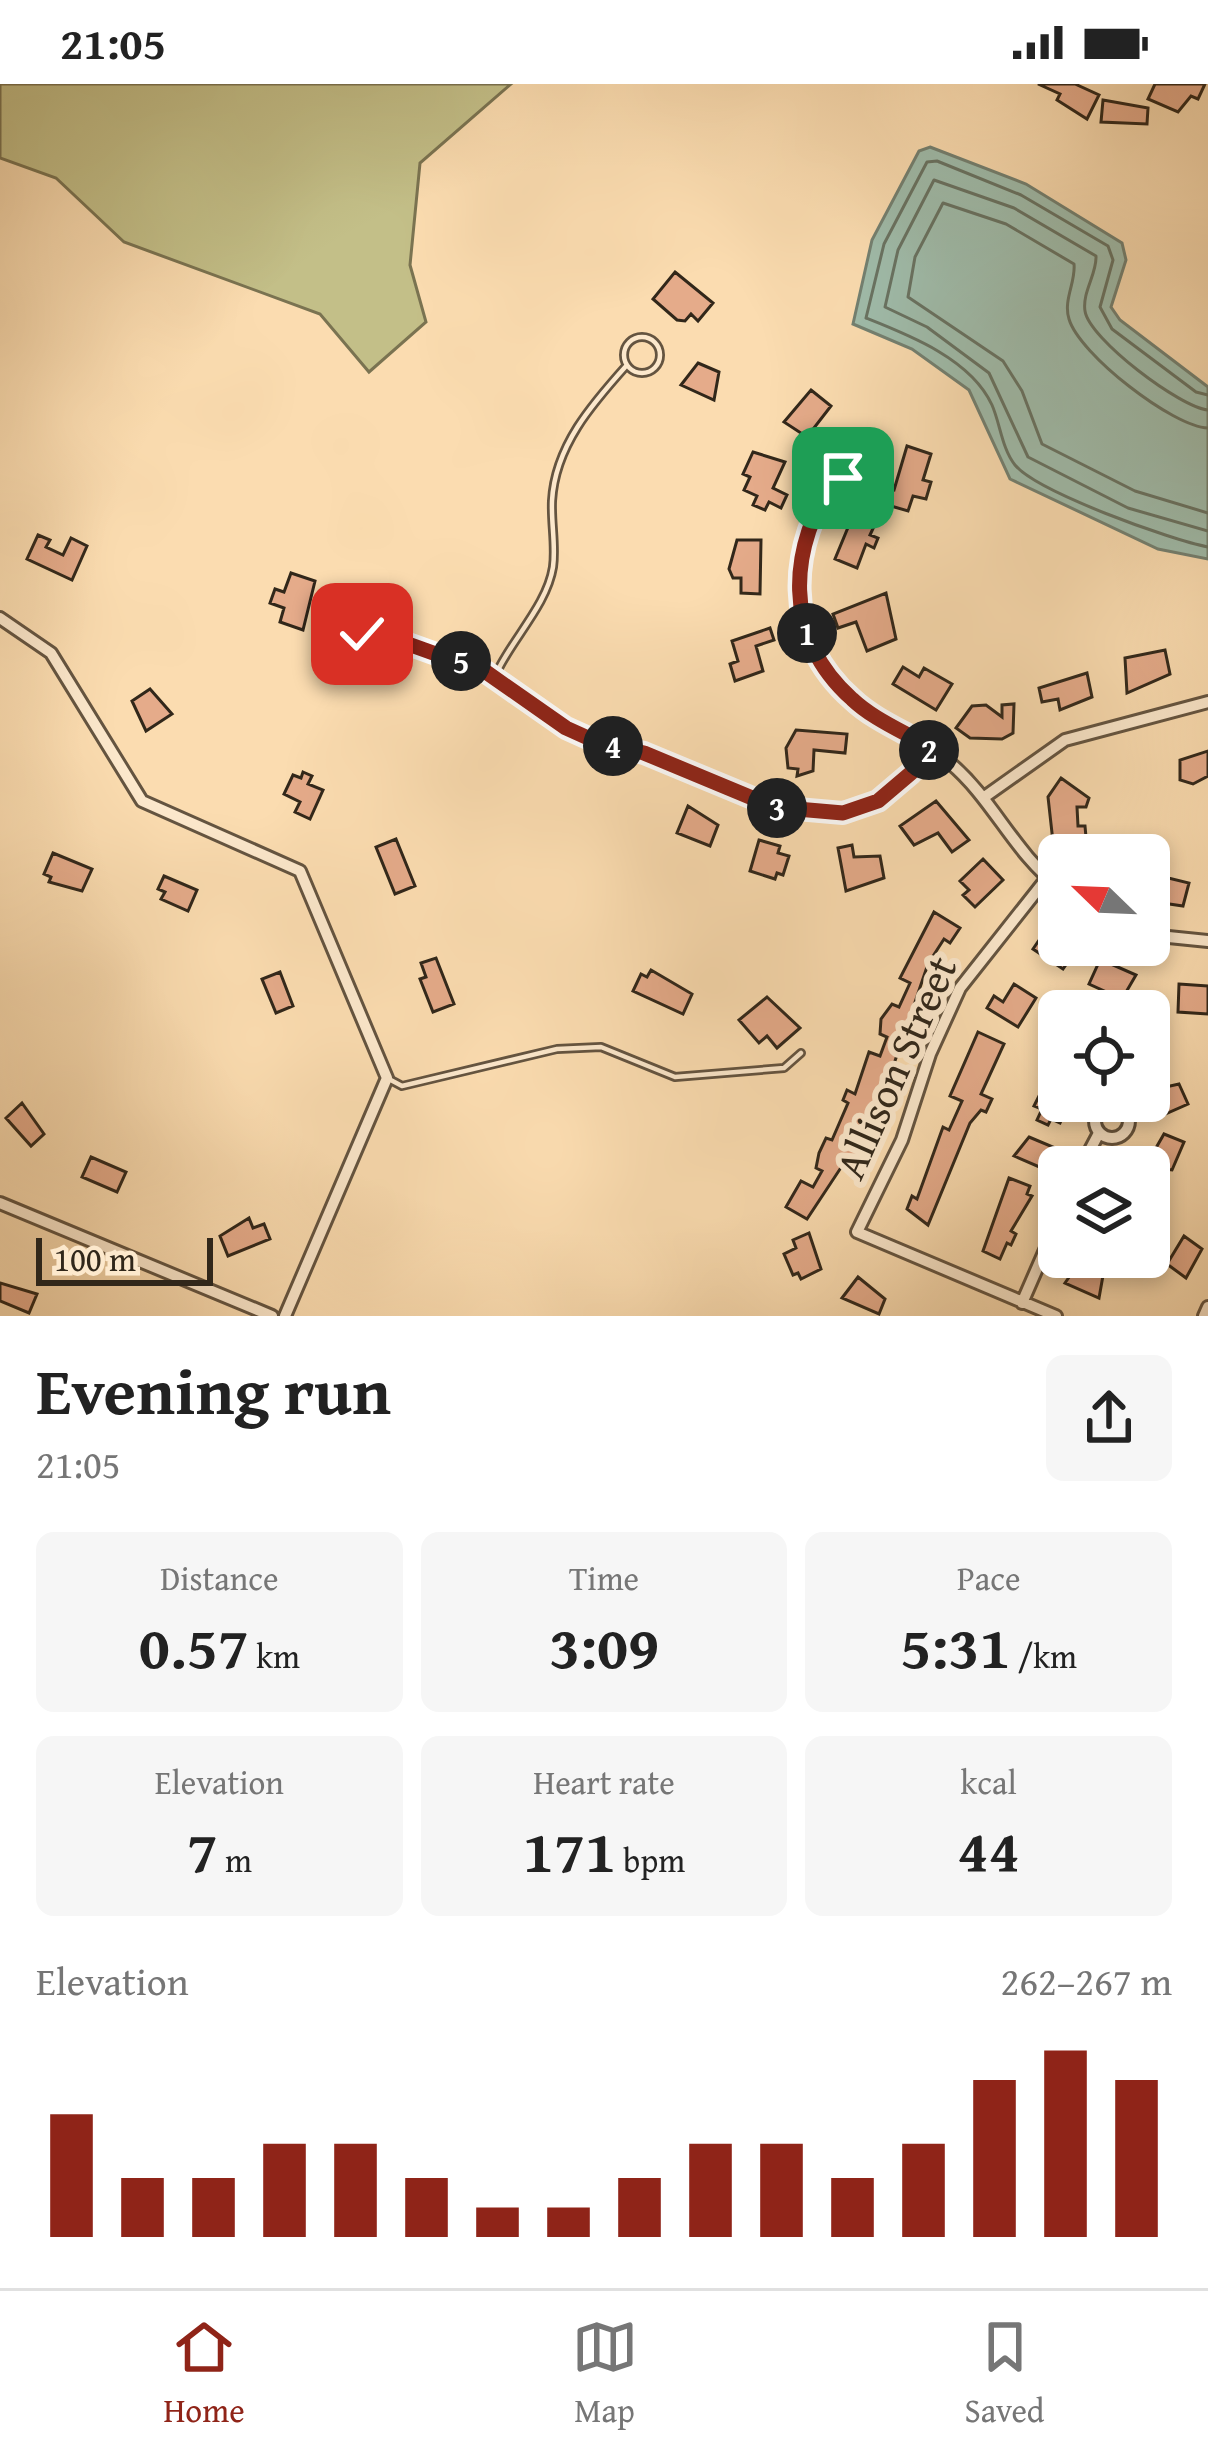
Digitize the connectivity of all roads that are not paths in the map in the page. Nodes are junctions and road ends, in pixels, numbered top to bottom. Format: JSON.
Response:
{"nodes":[{"id":1,"x":627,"y":365,"type":"junction"},
{"id":2,"x":838,"y":474,"type":"dead end"},
{"id":3,"x":0,"y":618,"type":"edge"},
{"id":4,"x":397,"y":640,"type":"dead end"},
{"id":5,"x":494,"y":679,"type":"junction"},
{"id":6,"x":1208,"y":702,"type":"edge"},
{"id":7,"x":931,"y":748,"type":"junction"},
{"id":8,"x":983,"y":798,"type":"junction"},
{"id":9,"x":1038,"y":867,"type":"edge"},
{"id":10,"x":1038,"y":889,"type":"edge"},
{"id":11,"x":1170,"y":937,"type":"edge"},
{"id":12,"x":1208,"y":940,"type":"edge"},
{"id":13,"x":801,"y":1053,"type":"dead end"},
{"id":14,"x":387,"y":1078,"type":"junction"},
{"id":15,"x":1099,"y":1133,"type":"dead end"},
{"id":16,"x":1092,"y":1146,"type":"edge"},
{"id":17,"x":0,"y":1203,"type":"edge"},
{"id":18,"x":1038,"y":1266,"type":"edge"},
{"id":19,"x":1022,"y":1303,"type":"junction"},
{"id":20,"x":1208,"y":1307,"type":"edge"},
{"id":21,"x":272,"y":1316,"type":"edge"},
{"id":22,"x":285,"y":1316,"type":"edge"},
{"id":23,"x":1056,"y":1316,"type":"edge"},
{"id":24,"x":1204,"y":1316,"type":"edge"}],
"edges":[{"from":1,"to":1,"type":"lane"},
{"from":1,"to":5,"type":"lane"},
{"from":2,"to":7,"type":"street"},
{"from":3,"to":14,"type":"street"},
{"from":4,"to":5,"type":"street"},
{"from":5,"to":7,"type":"street"},
{"from":6,"to":8,"type":"street"},
{"from":7,"to":8,"type":"street"},
{"from":8,"to":9,"type":"street"},
{"from":10,"to":19,"type":"street","name":"Allison Street"},
{"from":11,"to":12,"type":"street"},
{"from":13,"to":14,"type":"lane"},
{"from":14,"to":22,"type":"street"},
{"from":15,"to":16,"type":"street"},
{"from":17,"to":21,"type":"street"},
{"from":18,"to":19,"type":"street"},
{"from":19,"to":23,"type":"street"},
{"from":20,"to":24,"type":"street"}]}
